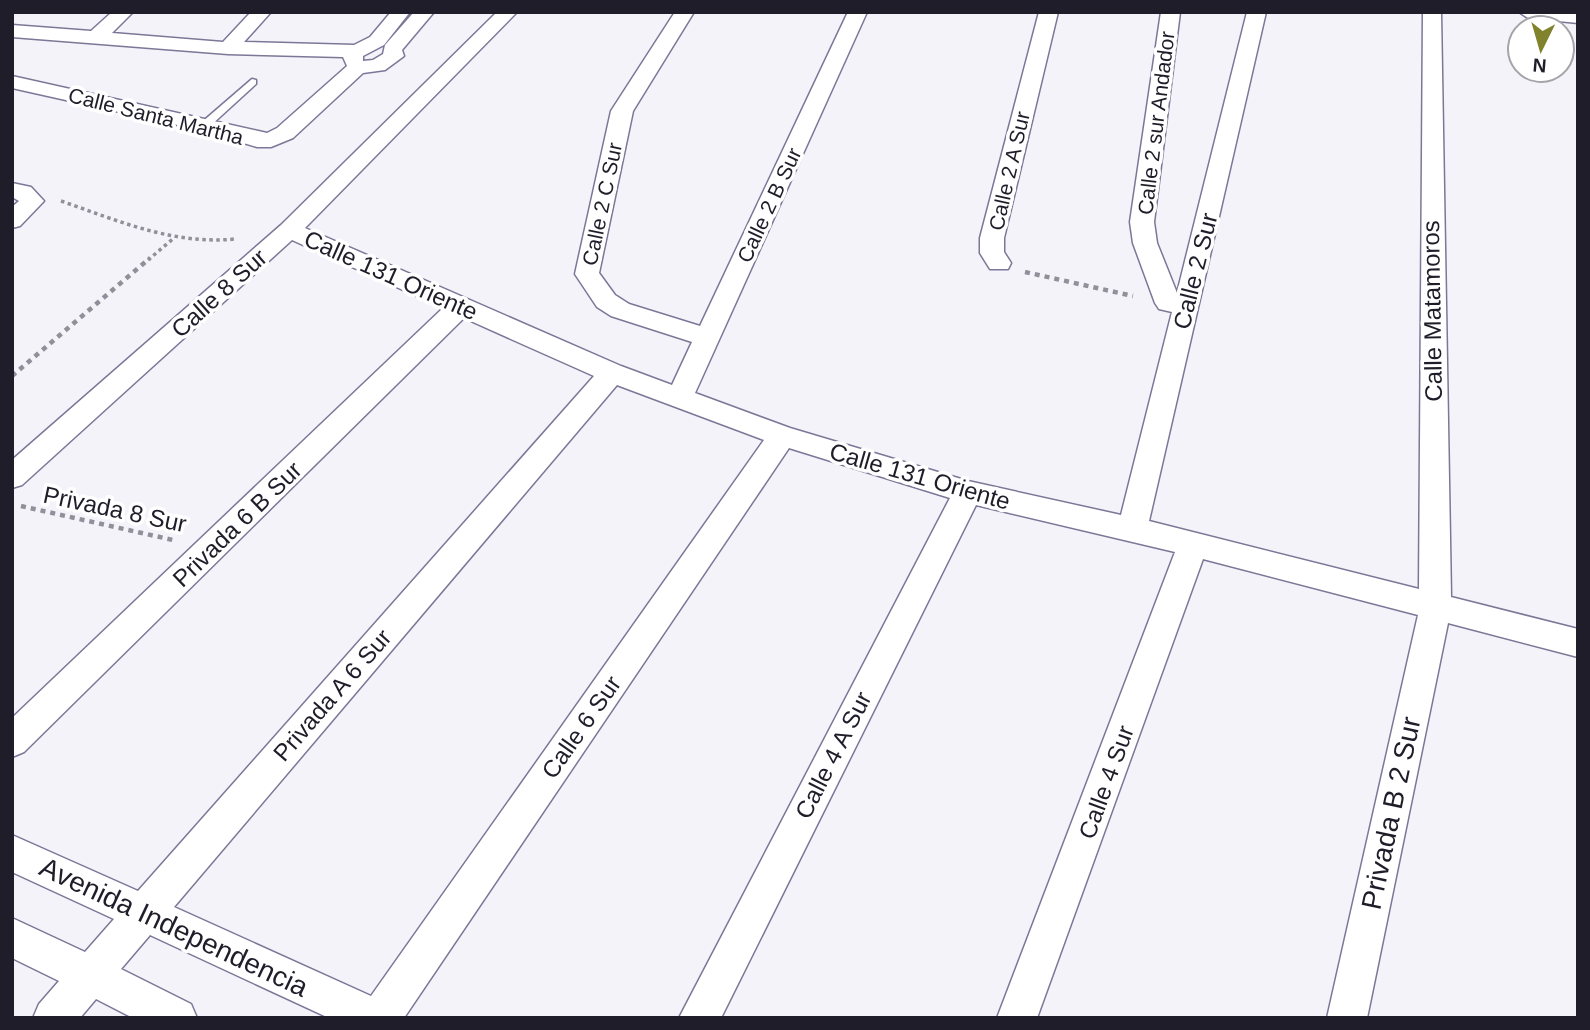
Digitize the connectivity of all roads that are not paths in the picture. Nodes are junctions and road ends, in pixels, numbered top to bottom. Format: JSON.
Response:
{"nodes":[{"id":1,"x":124,"y":12,"type":"edge"},
{"id":2,"x":262,"y":12,"type":"edge"},
{"id":3,"x":401,"y":12,"type":"edge"},
{"id":4,"x":425,"y":12,"type":"edge"},
{"id":5,"x":508,"y":12,"type":"edge"},
{"id":6,"x":685,"y":12,"type":"edge"},
{"id":7,"x":858,"y":12,"type":"edge"},
{"id":8,"x":1049,"y":12,"type":"edge"},
{"id":9,"x":1171,"y":12,"type":"edge"},
{"id":10,"x":1256,"y":12,"type":"edge"},
{"id":11,"x":1432,"y":12,"type":"edge"},
{"id":12,"x":1528,"y":12,"type":"edge"},
{"id":13,"x":1578,"y":17,"type":"edge"},
{"id":14,"x":12,"y":31,"type":"edge"},
{"id":15,"x":94,"y":39,"type":"junction"},
{"id":16,"x":228,"y":48,"type":"junction"},
{"id":17,"x":363,"y":62,"type":"junction"},
{"id":18,"x":12,"y":82,"type":"edge"},
{"id":19,"x":252,"y":82,"type":"dead end"},
{"id":20,"x":205,"y":125,"type":"junction"},
{"id":21,"x":22,"y":195,"type":"edge"},
{"id":22,"x":12,"y":221,"type":"edge"},
{"id":23,"x":289,"y":230,"type":"junction"},
{"id":24,"x":999,"y":262,"type":"road end"},
{"id":25,"x":1177,"y":304,"type":"junction"},
{"id":26,"x":461,"y":306,"type":"junction"},
{"id":27,"x":707,"y":338,"type":"junction"},
{"id":28,"x":612,"y":373,"type":"junction"},
{"id":29,"x":680,"y":397,"type":"junction"},
{"id":30,"x":782,"y":436,"type":"junction"},
{"id":31,"x":12,"y":477,"type":"edge"},
{"id":32,"x":968,"y":492,"type":"junction"},
{"id":33,"x":1132,"y":529,"type":"junction"},
{"id":34,"x":1193,"y":545,"type":"junction"},
{"id":35,"x":1435,"y":609,"type":"junction"},
{"id":36,"x":1578,"y":643,"type":"edge"},
{"id":37,"x":12,"y":741,"type":"edge"},
{"id":38,"x":12,"y":853,"type":"edge"},
{"id":39,"x":143,"y":913,"type":"junction"},
{"id":40,"x":12,"y":937,"type":"edge"},
{"id":41,"x":90,"y":975,"type":"junction"},
{"id":42,"x":53,"y":1018,"type":"edge"},
{"id":43,"x":177,"y":1018,"type":"edge"},
{"id":44,"x":377,"y":1018,"type":"edge"},
{"id":45,"x":699,"y":1018,"type":"edge"},
{"id":46,"x":1017,"y":1018,"type":"edge"},
{"id":47,"x":1347,"y":1018,"type":"edge"}],
"edges":[{"from":1,"to":15,"type":"street"},
{"from":2,"to":16,"type":"street"},
{"from":3,"to":17,"type":"street"},
{"from":4,"to":17,"type":"street"},
{"from":5,"to":23,"type":"street","name":"Calle 8 Sur"},
{"from":6,"to":27,"type":"street","name":"Calle 2 C Sur"},
{"from":7,"to":27,"type":"street","name":"Calle 2 B Sur"},
{"from":8,"to":24,"type":"street","name":"Calle 2 A Sur"},
{"from":9,"to":25,"type":"street","name":"Calle 2 sur Andador"},
{"from":10,"to":25,"type":"street","name":"Calle 2 Sur"},
{"from":11,"to":35,"type":"street","name":"Calle Matamoros"},
{"from":12,"to":13,"type":"street"},
{"from":14,"to":15,"type":"street"},
{"from":15,"to":16,"type":"street"},
{"from":16,"to":17,"type":"street"},
{"from":17,"to":20,"type":"street","name":"Calle Santa Martha"},
{"from":18,"to":20,"type":"street","name":"Calle Santa Martha"},
{"from":19,"to":20,"type":"lane"},
{"from":21,"to":22,"type":"street"},
{"from":23,"to":26,"type":"street","name":"Calle 131 Oriente"},
{"from":23,"to":31,"type":"street","name":"Calle 8 Sur"},
{"from":25,"to":33,"type":"street","name":"Calle 2 Sur"},
{"from":26,"to":28,"type":"street","name":"Calle 131 Oriente"},
{"from":26,"to":37,"type":"street","name":"Privada 6 B Sur"},
{"from":27,"to":29,"type":"street","name":"Calle 2 B Sur"},
{"from":28,"to":29,"type":"street","name":"Calle 131 Oriente"},
{"from":28,"to":39,"type":"street","name":"Privada A 6 Sur"},
{"from":29,"to":30,"type":"street","name":"Calle 131 Oriente"},
{"from":30,"to":32,"type":"street","name":"Calle 131 Oriente"},
{"from":30,"to":44,"type":"street","name":"Calle 6 Sur"},
{"from":32,"to":33,"type":"street","name":"Calle 131 Oriente"},
{"from":32,"to":45,"type":"street","name":"Calle 4 A Sur"},
{"from":33,"to":34,"type":"street","name":"Calle 131 Oriente"},
{"from":34,"to":35,"type":"street","name":"Calle 131 Oriente"},
{"from":34,"to":46,"type":"street","name":"Calle 4 Sur"},
{"from":35,"to":36,"type":"street","name":"Calle 131 Oriente"},
{"from":35,"to":47,"type":"street","name":"Privada B 2 Sur"},
{"from":38,"to":39,"type":"street","name":"Avenida Independencia"},
{"from":39,"to":41,"type":"street","name":"Privada A 6 Sur"},
{"from":39,"to":44,"type":"street","name":"Avenida Independencia"},
{"from":40,"to":41,"type":"street"},
{"from":41,"to":42,"type":"street","name":"Privada A 6 Sur"},
{"from":41,"to":43,"type":"street"}]}
